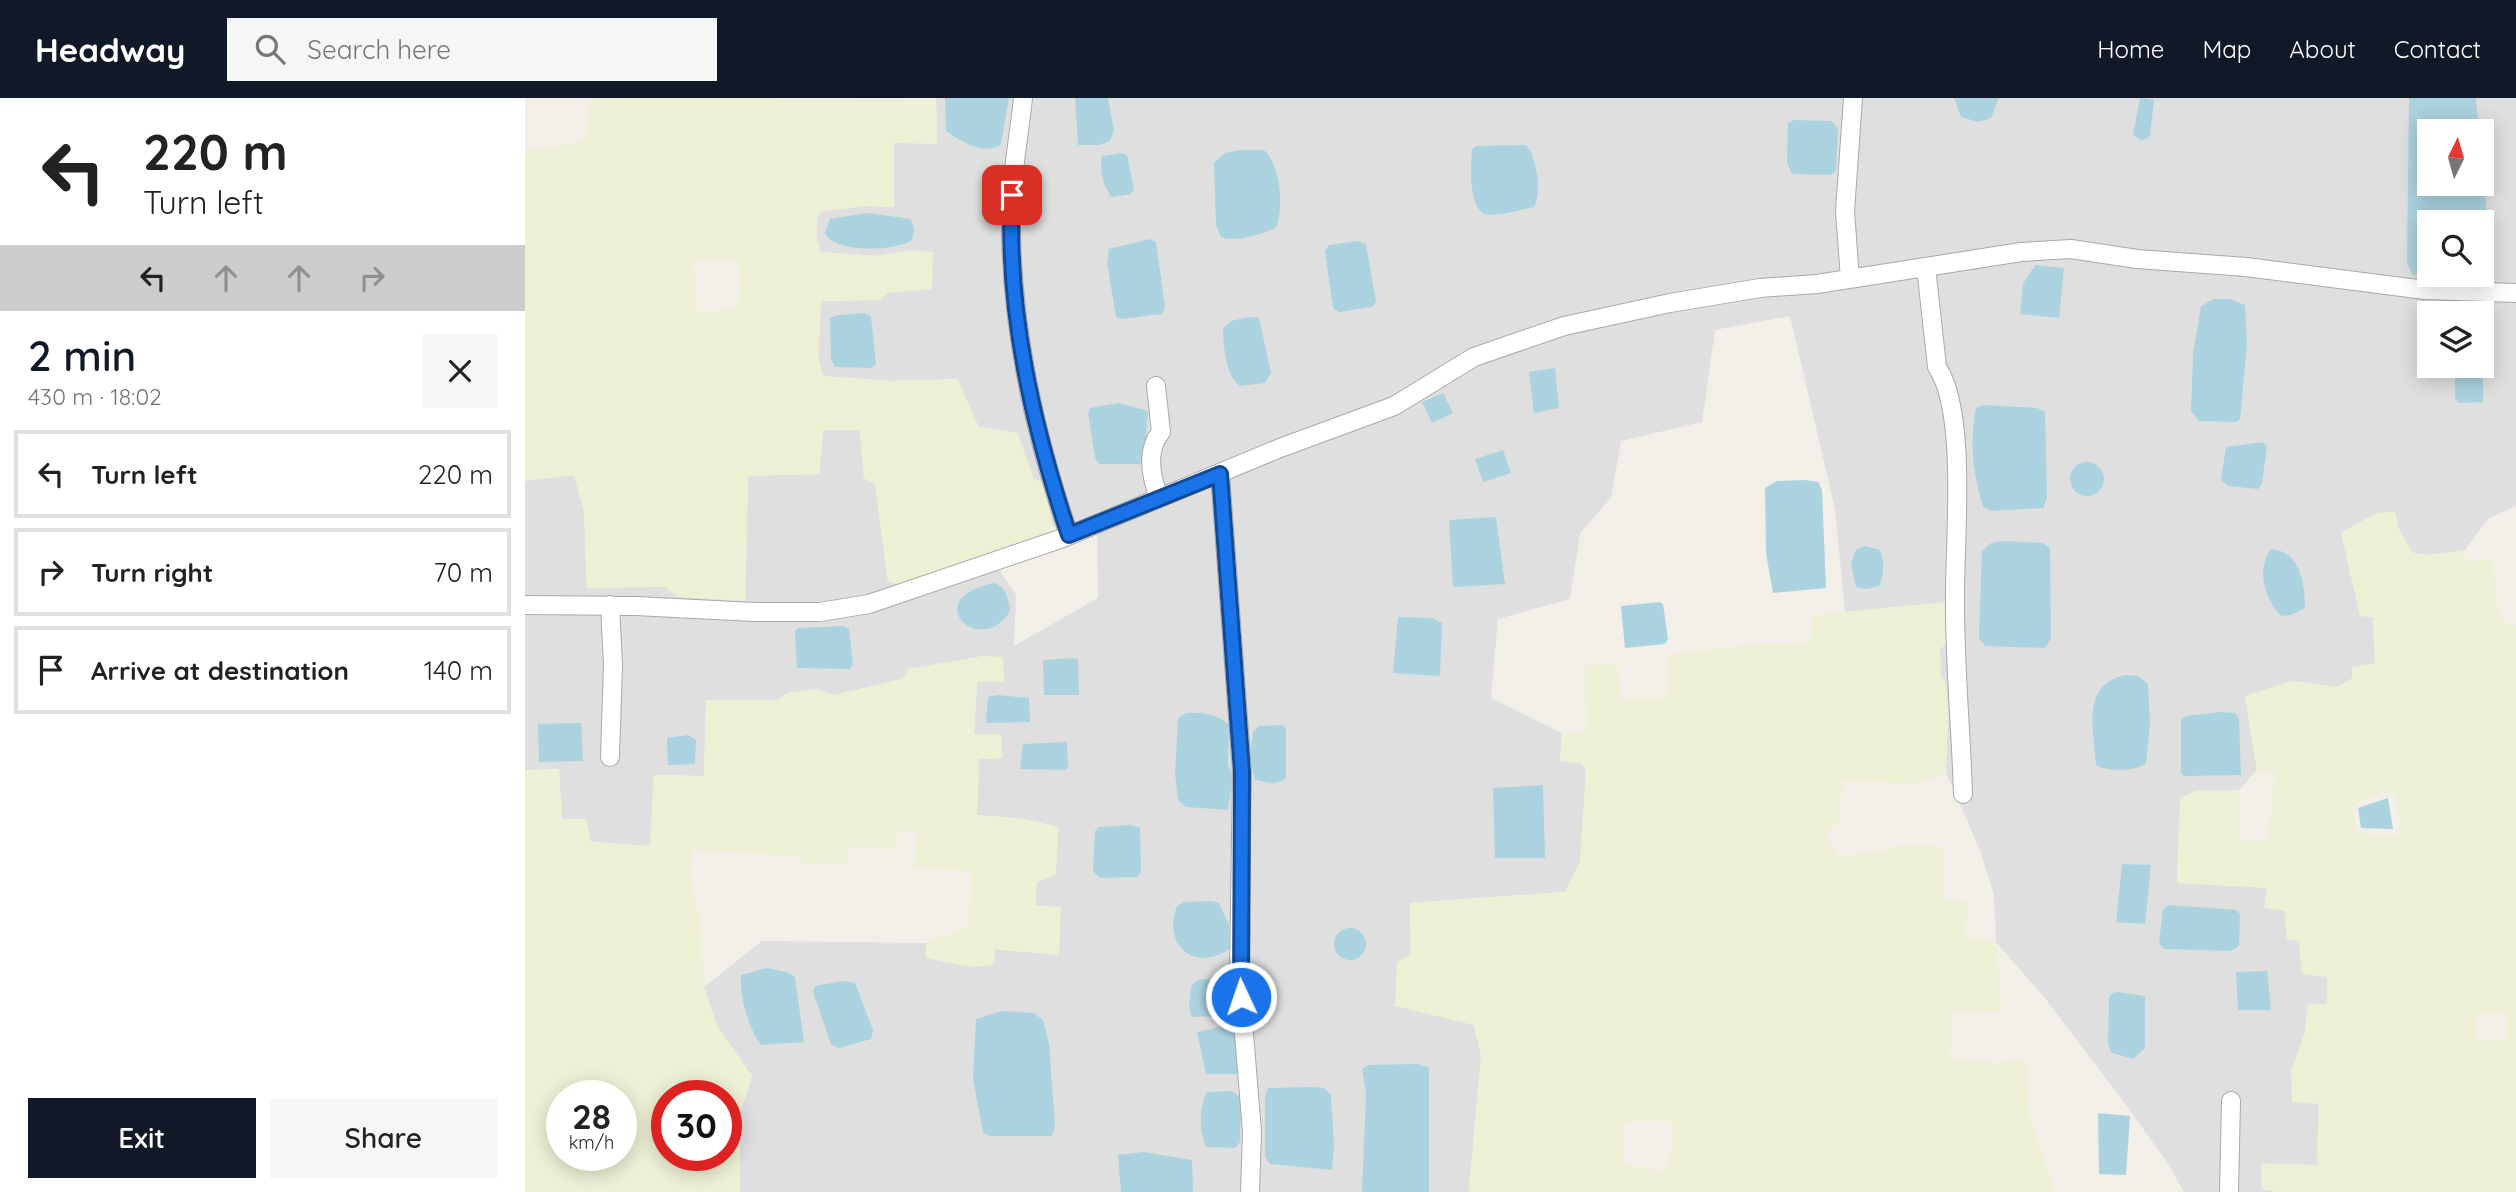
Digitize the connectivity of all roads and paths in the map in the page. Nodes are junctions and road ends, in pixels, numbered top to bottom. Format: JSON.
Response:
{"nodes":[{"id":1,"x":1023,"y":98,"type":"edge"},
{"id":2,"x":1853,"y":98,"type":"edge"},
{"id":3,"x":1926,"y":267,"type":"junction"},
{"id":4,"x":1850,"y":279,"type":"junction"},
{"id":5,"x":2516,"y":293,"type":"edge"},
{"id":6,"x":1156,"y":386,"type":"dead end"},
{"id":7,"x":1220,"y":474,"type":"junction"},
{"id":8,"x":1159,"y":498,"type":"junction"},
{"id":9,"x":1069,"y":535,"type":"junction"},
{"id":10,"x":525,"y":605,"type":"edge"},
{"id":11,"x":610,"y":606,"type":"junction"},
{"id":12,"x":610,"y":757,"type":"dead end"},
{"id":13,"x":1963,"y":794,"type":"dead end"},
{"id":14,"x":2231,"y":1101,"type":"dead end"},
{"id":15,"x":1250,"y":1192,"type":"edge"},
{"id":16,"x":2229,"y":1192,"type":"edge"}],
"edges":[{"from":1,"to":9,"type":"street"},
{"from":2,"to":4,"type":"street"},
{"from":3,"to":4,"type":"street"},
{"from":3,"to":5,"type":"street"},
{"from":3,"to":13,"type":"street"},
{"from":4,"to":7,"type":"street"},
{"from":6,"to":8,"type":"street"},
{"from":7,"to":8,"type":"street"},
{"from":7,"to":15,"type":"street"},
{"from":8,"to":9,"type":"street"},
{"from":9,"to":11,"type":"street"},
{"from":10,"to":11,"type":"street"},
{"from":11,"to":12,"type":"street"},
{"from":14,"to":16,"type":"street"}]}
